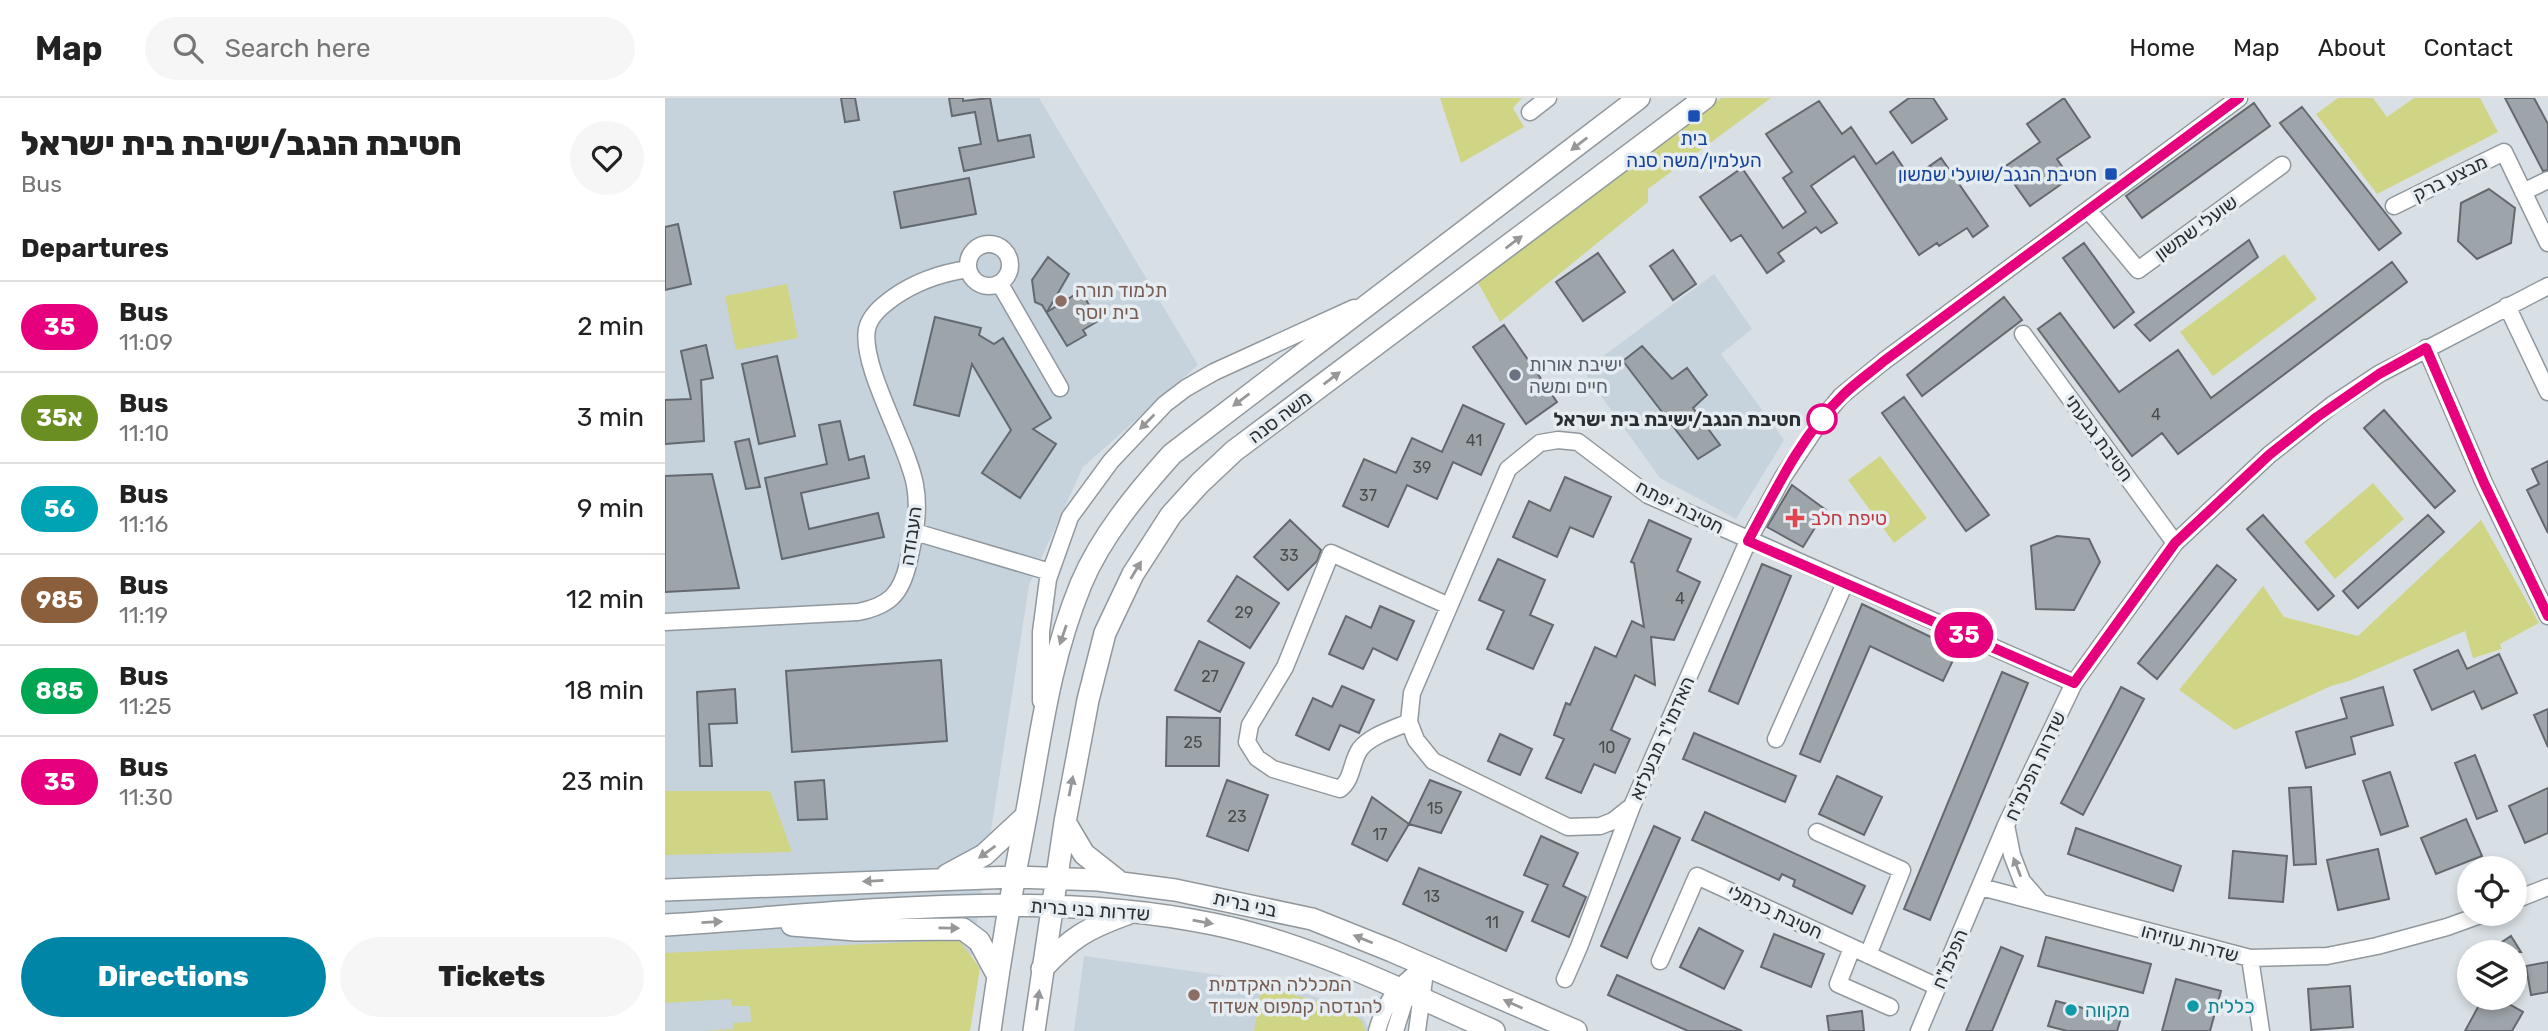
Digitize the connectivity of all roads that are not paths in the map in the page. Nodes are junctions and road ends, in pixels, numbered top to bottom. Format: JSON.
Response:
{"nodes":[{"id":1,"x":1548,"y":98,"type":"edge"},
{"id":2,"x":1705,"y":98,"type":"edge"},
{"id":3,"x":2239,"y":98,"type":"edge"},
{"id":4,"x":1635,"y":100,"type":"edge"},
{"id":5,"x":1530,"y":112,"type":"dead end"},
{"id":6,"x":2282,"y":165,"type":"dead end"},
{"id":7,"x":2548,"y":180,"type":"edge"},
{"id":8,"x":2523,"y":192,"type":"junction"},
{"id":9,"x":2394,"y":205,"type":"dead end"},
{"id":10,"x":2089,"y":211,"type":"junction"},
{"id":11,"x":2548,"y":243,"type":"edge"},
{"id":12,"x":968,"y":270,"type":"junction"},
{"id":13,"x":1000,"y":284,"type":"junction"},
{"id":14,"x":2548,"y":286,"type":"edge"},
{"id":15,"x":1378,"y":297,"type":"junction"},
{"id":16,"x":2507,"y":306,"type":"junction"},
{"id":17,"x":2023,"y":334,"type":"dead end"},
{"id":18,"x":2426,"y":348,"type":"junction"},
{"id":19,"x":1059,"y":388,"type":"dead end"},
{"id":20,"x":2548,"y":392,"type":"edge"},
{"id":21,"x":915,"y":532,"type":"junction"},
{"id":22,"x":1748,"y":541,"type":"junction"},
{"id":23,"x":2175,"y":543,"type":"junction"},
{"id":24,"x":1050,"y":572,"type":"junction"},
{"id":25,"x":1845,"y":583,"type":"junction"},
{"id":26,"x":1449,"y":606,"type":"junction"},
{"id":27,"x":2548,"y":616,"type":"edge"},
{"id":28,"x":665,"y":622,"type":"edge"},
{"id":29,"x":2074,"y":683,"type":"junction"},
{"id":30,"x":1041,"y":722,"type":"junction"},
{"id":31,"x":1409,"y":722,"type":"junction"},
{"id":32,"x":1776,"y":739,"type":"dead end"},
{"id":33,"x":1632,"y":806,"type":"junction"},
{"id":34,"x":1025,"y":816,"type":"junction"},
{"id":35,"x":1065,"y":822,"type":"junction"},
{"id":36,"x":2006,"y":825,"type":"junction"},
{"id":37,"x":1817,"y":832,"type":"dead end"},
{"id":38,"x":1013,"y":877,"type":"junction"},
{"id":39,"x":1055,"y":877,"type":"junction"},
{"id":40,"x":941,"y":878,"type":"junction"},
{"id":41,"x":1118,"y":881,"type":"junction"},
{"id":42,"x":1981,"y":887,"type":"junction"},
{"id":43,"x":2544,"y":888,"type":"edge"},
{"id":44,"x":665,"y":890,"type":"edge"},
{"id":45,"x":2527,"y":895,"type":"edge"},
{"id":46,"x":2041,"y":903,"type":"junction"},
{"id":47,"x":1010,"y":906,"type":"junction"},
{"id":48,"x":1051,"y":906,"type":"junction"},
{"id":49,"x":1135,"y":912,"type":"junction"},
{"id":50,"x":759,"y":919,"type":"junction"},
{"id":51,"x":2457,"y":922,"type":"edge"},
{"id":52,"x":665,"y":925,"type":"edge"},
{"id":53,"x":1852,"y":948,"type":"junction"},
{"id":54,"x":1868,"y":955,"type":"junction"},
{"id":55,"x":2250,"y":958,"type":"junction"},
{"id":56,"x":1660,"y":961,"type":"dead end"},
{"id":57,"x":1426,"y":965,"type":"junction"},
{"id":58,"x":1042,"y":969,"type":"junction"},
{"id":59,"x":998,"y":976,"type":"junction"},
{"id":60,"x":1565,"y":979,"type":"dead end"},
{"id":61,"x":1938,"y":987,"type":"junction"},
{"id":62,"x":1408,"y":994,"type":"junction"},
{"id":63,"x":1890,"y":1007,"type":"dead end"},
{"id":64,"x":990,"y":1031,"type":"edge"},
{"id":65,"x":1034,"y":1031,"type":"edge"},
{"id":66,"x":1377,"y":1031,"type":"edge"},
{"id":67,"x":1395,"y":1031,"type":"edge"},
{"id":68,"x":1417,"y":1031,"type":"edge"},
{"id":69,"x":1494,"y":1031,"type":"edge"},
{"id":70,"x":1576,"y":1031,"type":"edge"},
{"id":71,"x":1919,"y":1031,"type":"edge"},
{"id":72,"x":2261,"y":1031,"type":"edge"}],
"edges":[{"from":1,"to":5,"type":"street"},
{"from":35,"to":2,"type":"main road","name":"משה סנה","one_way":true},
{"from":3,"to":10,"type":"street","name":"האדמו\"ר מבעלזא"},
{"from":4,"to":15,"type":"main road","name":"משה סנה","one_way":true},
{"from":6,"to":10,"type":"street","name":"שועלי שמשון"},
{"from":7,"to":8,"type":"street"},
{"from":8,"to":9,"type":"street","name":"מבצע ברק"},
{"from":8,"to":11,"type":"street","name":"מבצע ברק"},
{"from":10,"to":22,"type":"street","name":"האדמו\"ר מבעלזא"},
{"from":12,"to":13,"type":"street"},
{"from":12,"to":13,"type":"street"},
{"from":12,"to":21,"type":"street","name":"העבודה"},
{"from":13,"to":19,"type":"street"},
{"from":14,"to":16,"type":"street","name":"שדרות הפלמ\"ח"},
{"from":15,"to":24,"type":"street","one_way":true},
{"from":15,"to":30,"type":"main road","name":"משה סנה","one_way":true},
{"from":16,"to":18,"type":"street","name":"שדרות הפלמ\"ח"},
{"from":16,"to":20,"type":"street"},
{"from":17,"to":23,"type":"street","name":"חטיבת גבעתי"},
{"from":18,"to":23,"type":"street","name":"שדרות הפלמ\"ח"},
{"from":18,"to":27,"type":"street"},
{"from":21,"to":24,"type":"street"},
{"from":21,"to":28,"type":"street","name":"העבודה"},
{"from":22,"to":25,"type":"street","name":"חטיבת יפתח"},
{"from":22,"to":26,"type":"street","name":"חטיבת יפתח"},
{"from":22,"to":33,"type":"street","name":"האדמו\"ר מבעלזא"},
{"from":23,"to":29,"type":"street","name":"שדרות הפלמ\"ח"},
{"from":24,"to":30,"type":"street"},
{"from":25,"to":29,"type":"street","name":"חטיבת יפתח"},
{"from":25,"to":32,"type":"street"},
{"from":26,"to":31,"type":"street"},
{"from":26,"to":31,"type":"street"},
{"from":29,"to":36,"type":"street","name":"שדרות הפלמ\"ח"},
{"from":30,"to":34,"type":"main road","name":"משה סנה"},
{"from":31,"to":33,"type":"street","name":"האדמו\"ר מבעלזא"},
{"from":33,"to":60,"type":"street"},
{"from":34,"to":38,"type":"main road","name":"משה סנה"},
{"from":34,"to":40,"type":"main road","one_way":true},
{"from":35,"to":39,"type":"main road","name":"משה סנה"},
{"from":35,"to":41,"type":"main road"},
{"from":36,"to":42,"type":"street","name":"שדרות הפלמ\"ח"},
{"from":46,"to":36,"type":"street","one_way":true},
{"from":37,"to":54,"type":"street"},
{"from":38,"to":39,"type":"main road","name":"שדרות בני ברית"},
{"from":38,"to":40,"type":"main road","name":"שדרות בני ברית"},
{"from":38,"to":47,"type":"main road","name":"משה סנה"},
{"from":39,"to":41,"type":"main road","name":"בני ברית"},
{"from":39,"to":48,"type":"main road","name":"משה סנה"},
{"from":40,"to":44,"type":"main road","one_way":true},
{"from":57,"to":41,"type":"main road","name":"בני ברית","one_way":true},
{"from":42,"to":46,"type":"street","name":"שדרות עוזיהו"},
{"from":42,"to":61,"type":"street","name":"הפלמ\"ח"},
{"from":43,"to":45,"type":"street"},
{"from":46,"to":55,"type":"street","name":"שדרות עוזיהו"},
{"from":47,"to":48,"type":"main road","name":"שדרות בני ברית"},
{"from":47,"to":50,"type":"main road","name":"שדרות בני ברית"},
{"from":47,"to":59,"type":"main road","name":"משה סנה"},
{"from":48,"to":49,"type":"main road","name":"שדרות בני ברית"},
{"from":48,"to":58,"type":"main road","name":"משה סנה"},
{"from":49,"to":58,"type":"main road"},
{"from":49,"to":62,"type":"main road","name":"שדרות בני ברית","one_way":true},
{"from":52,"to":50,"type":"main road","name":"שדרות בני ברית","one_way":true},
{"from":50,"to":59,"type":"main road","one_way":true},
{"from":51,"to":55,"type":"street","name":"שדרות עוזיהו"},
{"from":53,"to":54,"type":"street","name":"חטיבת כרמלי"},
{"from":53,"to":56,"type":"street","name":"חטיבת כרמלי"},
{"from":53,"to":63,"type":"street"},
{"from":54,"to":61,"type":"street","name":"חטיבת כרמלי"},
{"from":55,"to":72,"type":"street"},
{"from":57,"to":62,"type":"street"},
{"from":57,"to":62,"type":"street"},
{"from":70,"to":57,"type":"main road","one_way":true},
{"from":65,"to":58,"type":"main road","name":"משה סנה","one_way":true},
{"from":59,"to":64,"type":"main road","name":"משה סנה"},
{"from":61,"to":71,"type":"street","name":"הפלמ\"ח"},
{"from":62,"to":66,"type":"street"},
{"from":62,"to":67,"type":"street"},
{"from":62,"to":68,"type":"street"},
{"from":62,"to":69,"type":"main road","name":"שדרות בני ברית"}]}
